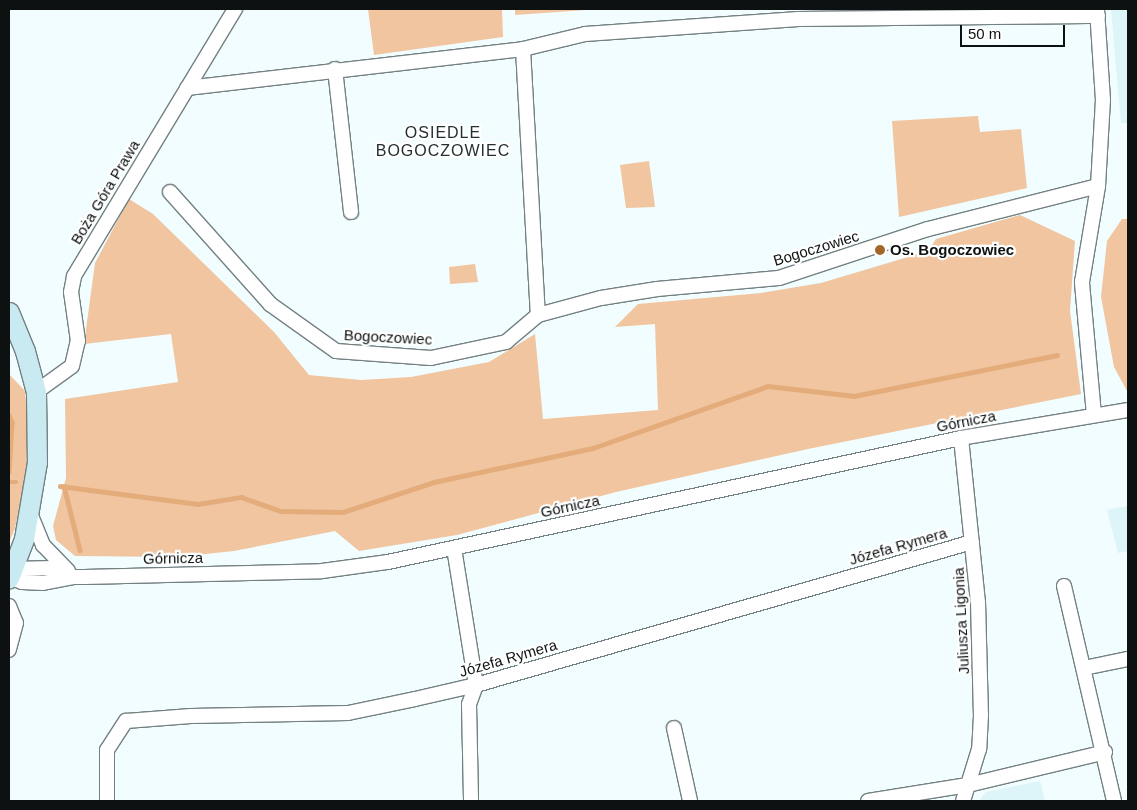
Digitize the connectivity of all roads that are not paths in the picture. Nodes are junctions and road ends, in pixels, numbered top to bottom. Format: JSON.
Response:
{"nodes":[{"id":1,"x":235,"y":9,"type":"edge"},
{"id":2,"x":1098,"y":12,"type":"edge"},
{"id":3,"x":523,"y":49,"type":"junction"},
{"id":4,"x":335,"y":69,"type":"junction"},
{"id":5,"x":187,"y":88,"type":"junction"},
{"id":6,"x":1098,"y":186,"type":"junction"},
{"id":7,"x":170,"y":192,"type":"dead end"},
{"id":8,"x":351,"y":212,"type":"dead end"},
{"id":9,"x":9,"y":312,"type":"edge"},
{"id":10,"x":538,"y":315,"type":"junction"},
{"id":11,"x":36,"y":392,"type":"junction"},
{"id":12,"x":1128,"y":410,"type":"edge"},
{"id":13,"x":1094,"y":415,"type":"junction"},
{"id":14,"x":961,"y":438,"type":"junction"},
{"id":15,"x":30,"y":513,"type":"junction"},
{"id":16,"x":972,"y":542,"type":"junction"},
{"id":17,"x":454,"y":548,"type":"junction"},
{"id":18,"x":10,"y":574,"type":"edge"},
{"id":19,"x":74,"y":577,"type":"junction"},
{"id":20,"x":1064,"y":586,"type":"dead end"},
{"id":21,"x":9,"y":606,"type":"edge"},
{"id":22,"x":9,"y":650,"type":"edge"},
{"id":23,"x":1128,"y":659,"type":"edge"},
{"id":24,"x":1084,"y":668,"type":"junction"},
{"id":25,"x":476,"y":685,"type":"junction"},
{"id":26,"x":674,"y":728,"type":"dead end"},
{"id":27,"x":1104,"y":752,"type":"junction"},
{"id":28,"x":968,"y":785,"type":"junction"},
{"id":29,"x":107,"y":801,"type":"edge"},
{"id":30,"x":471,"y":801,"type":"edge"},
{"id":31,"x":690,"y":801,"type":"edge"},
{"id":32,"x":868,"y":801,"type":"edge"},
{"id":33,"x":962,"y":801,"type":"edge"},
{"id":34,"x":1114,"y":801,"type":"edge"}],
"edges":[{"from":1,"to":5,"type":"street","name":"Boża Góra Prawa"},
{"from":2,"to":3,"type":"street"},
{"from":2,"to":6,"type":"street"},
{"from":3,"to":4,"type":"street"},
{"from":3,"to":10,"type":"street"},
{"from":4,"to":5,"type":"street"},
{"from":4,"to":8,"type":"street"},
{"from":5,"to":11,"type":"street","name":"Boża Góra Prawa"},
{"from":6,"to":10,"type":"street","name":"Bogoczowiec"},
{"from":6,"to":13,"type":"street"},
{"from":7,"to":10,"type":"street","name":"Bogoczowiec"},
{"from":9,"to":11,"type":"main road"},
{"from":11,"to":15,"type":"main road"},
{"from":12,"to":13,"type":"street","name":"Górnicza"},
{"from":13,"to":14,"type":"street","name":"Górnicza"},
{"from":14,"to":16,"type":"street","name":"Juliusza Ligonia"},
{"from":14,"to":17,"type":"street","name":"Górnicza"},
{"from":15,"to":18,"type":"main road"},
{"from":15,"to":19,"type":"street"},
{"from":16,"to":25,"type":"street","name":"Józefa Rymera"},
{"from":16,"to":28,"type":"street","name":"Juliusza Ligonia"},
{"from":17,"to":19,"type":"street","name":"Górnicza"},
{"from":17,"to":25,"type":"street"},
{"from":18,"to":19,"type":"street","name":"Górnicza"},
{"from":20,"to":24,"type":"street"},
{"from":21,"to":22,"type":"street"},
{"from":23,"to":24,"type":"street"},
{"from":24,"to":27,"type":"street"},
{"from":25,"to":29,"type":"street","name":"Józefa Rymera"},
{"from":25,"to":30,"type":"street"},
{"from":26,"to":31,"type":"street"},
{"from":27,"to":28,"type":"street"},
{"from":27,"to":34,"type":"street"},
{"from":28,"to":32,"type":"street"},
{"from":28,"to":33,"type":"street","name":"Juliusza Ligonia"}]}
